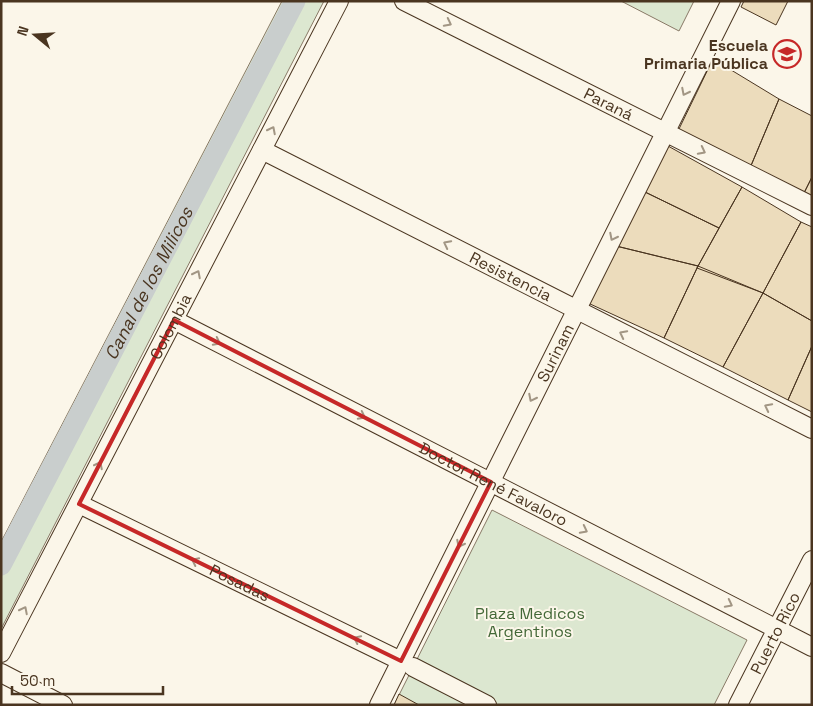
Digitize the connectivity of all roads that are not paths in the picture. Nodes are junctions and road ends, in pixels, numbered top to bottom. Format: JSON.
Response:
{"nodes":[{"id":1,"x":339,"y":1,"type":"edge"},
{"id":2,"x":404,"y":1,"type":"edge"},
{"id":3,"x":731,"y":1,"type":"edge"},
{"id":4,"x":665,"y":132,"type":"junction"},
{"id":5,"x":262,"y":150,"type":"junction"},
{"id":6,"x":812,"y":206,"type":"edge"},
{"id":7,"x":576,"y":310,"type":"junction"},
{"id":8,"x":174,"y":320,"type":"junction"},
{"id":9,"x":812,"y":429,"type":"edge"},
{"id":10,"x":490,"y":482,"type":"junction"},
{"id":11,"x":79,"y":504,"type":"junction"},
{"id":12,"x":812,"y":560,"type":"edge"},
{"id":13,"x":776,"y":629,"type":"junction"},
{"id":14,"x":812,"y":647,"type":"edge"},
{"id":15,"x":1,"y":653,"type":"edge"},
{"id":16,"x":407,"y":664,"type":"junction"},
{"id":17,"x":1,"y":673,"type":"edge"},
{"id":18,"x":63,"y":705,"type":"edge"},
{"id":19,"x":379,"y":705,"type":"edge"},
{"id":20,"x":487,"y":705,"type":"edge"},
{"id":21,"x":738,"y":705,"type":"edge"}],
"edges":[{"from":5,"to":1,"type":"street","name":"Colombia","one_way":true},
{"from":2,"to":4,"type":"street","name":"Paraná","one_way":true},
{"from":3,"to":4,"type":"street","name":"Surinam","one_way":true},
{"from":4,"to":6,"type":"street","name":"Paraná","one_way":true},
{"from":4,"to":7,"type":"street","name":"Surinam","one_way":true},
{"from":7,"to":5,"type":"street","name":"Resistencia","one_way":true},
{"from":8,"to":5,"type":"street","name":"Colombia","one_way":true},
{"from":9,"to":7,"type":"street","name":"Resistencia","one_way":true},
{"from":7,"to":10,"type":"street","name":"Surinam","one_way":true},
{"from":8,"to":10,"type":"street","name":"Doctor René Favaloro","one_way":true},
{"from":11,"to":8,"type":"street","name":"Colombia","one_way":true},
{"from":10,"to":13,"type":"street","name":"Doctor René Favaloro","one_way":true},
{"from":10,"to":16,"type":"street","name":"Surinam","one_way":true},
{"from":15,"to":11,"type":"street","name":"Colombia","one_way":true},
{"from":16,"to":11,"type":"street","name":"Posadas","one_way":true},
{"from":12,"to":13,"type":"street","name":"Puerto Rico"},
{"from":13,"to":14,"type":"street","name":"Doctor René Favaloro"},
{"from":13,"to":21,"type":"street","name":"Puerto Rico"},
{"from":16,"to":19,"type":"street","name":"Surinam"},
{"from":16,"to":20,"type":"street","name":"Posadas"},
{"from":17,"to":18,"type":"street"}]}
